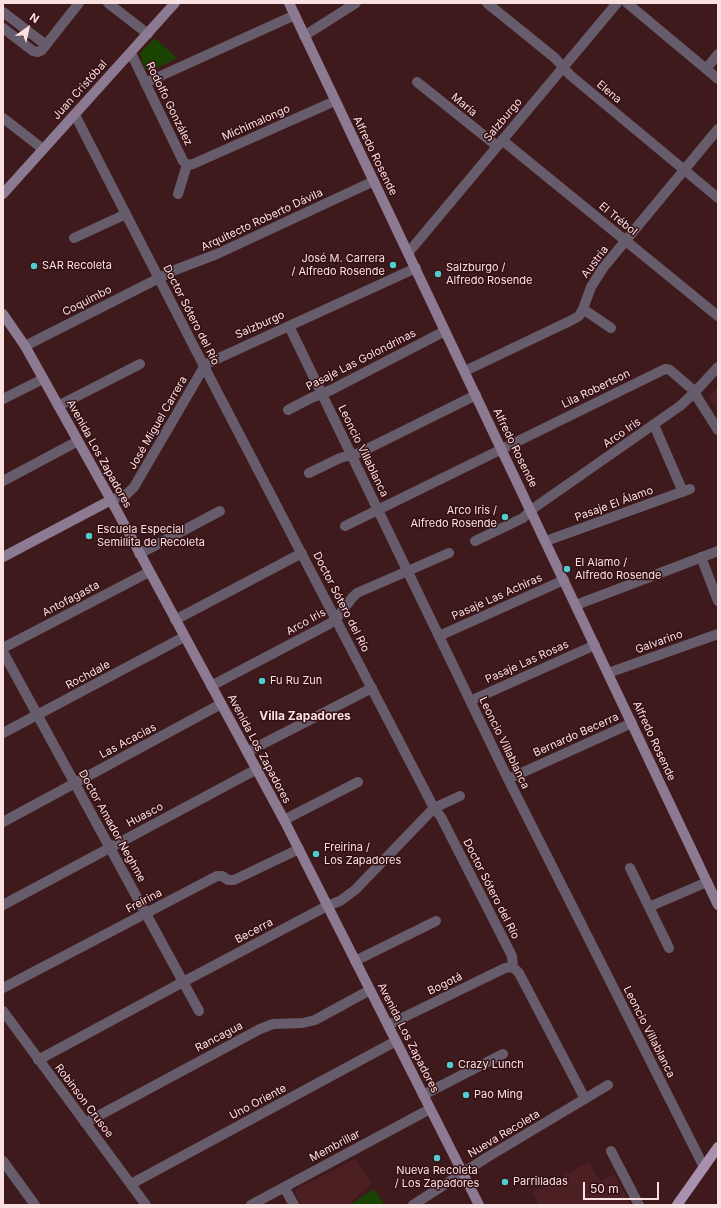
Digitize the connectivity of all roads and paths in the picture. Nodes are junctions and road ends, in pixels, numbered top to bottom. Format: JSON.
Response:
{"nodes":[{"id":1,"x":79,"y":3,"type":"edge"},
{"id":2,"x":108,"y":3,"type":"edge"},
{"id":3,"x":175,"y":3,"type":"edge"},
{"id":4,"x":289,"y":3,"type":"edge"},
{"id":5,"x":356,"y":3,"type":"edge"},
{"id":6,"x":488,"y":3,"type":"edge"},
{"id":7,"x":616,"y":3,"type":"edge"},
{"id":8,"x":627,"y":3,"type":"edge"},
{"id":9,"x":3,"y":12,"type":"edge"},
{"id":10,"x":295,"y":15,"type":"junction"},
{"id":11,"x":3,"y":28,"type":"edge"},
{"id":12,"x":148,"y":34,"type":"junction"},
{"id":13,"x":304,"y":36,"type":"junction"},
{"id":14,"x":46,"y":45,"type":"junction"},
{"id":15,"x":131,"y":53,"type":"junction"},
{"id":16,"x":718,"y":54,"type":"edge"},
{"id":17,"x":563,"y":67,"type":"junction"},
{"id":18,"x":706,"y":69,"type":"junction"},
{"id":19,"x":718,"y":79,"type":"edge"},
{"id":20,"x":417,"y":82,"type":"dead end"},
{"id":21,"x":145,"y":83,"type":"junction"},
{"id":22,"x":335,"y":100,"type":"junction"},
{"id":23,"x":75,"y":115,"type":"junction"},
{"id":24,"x":3,"y":118,"type":"edge"},
{"id":25,"x":718,"y":129,"type":"edge"},
{"id":26,"x":500,"y":143,"type":"junction"},
{"id":27,"x":44,"y":149,"type":"junction"},
{"id":28,"x":187,"y":165,"type":"junction"},
{"id":29,"x":684,"y":170,"type":"junction"},
{"id":30,"x":374,"y":181,"type":"junction"},
{"id":31,"x":3,"y":194,"type":"edge"},
{"id":32,"x":178,"y":194,"type":"dead end"},
{"id":33,"x":718,"y":198,"type":"edge"},
{"id":34,"x":126,"y":214,"type":"junction"},
{"id":35,"x":74,"y":238,"type":"dead end"},
{"id":36,"x":626,"y":241,"type":"junction"},
{"id":37,"x":408,"y":253,"type":"junction"},
{"id":38,"x":416,"y":268,"type":"junction"},
{"id":39,"x":159,"y":278,"type":"junction"},
{"id":40,"x":583,"y":309,"type":"junction"},
{"id":41,"x":3,"y":314,"type":"edge"},
{"id":42,"x":718,"y":316,"type":"edge"},
{"id":43,"x":289,"y":326,"type":"junction"},
{"id":44,"x":611,"y":328,"type":"dead end"},
{"id":45,"x":445,"y":331,"type":"junction"},
{"id":46,"x":25,"y":346,"type":"junction"},
{"id":47,"x":140,"y":364,"type":"dead end"},
{"id":48,"x":718,"y":366,"type":"edge"},
{"id":49,"x":204,"y":367,"type":"junction"},
{"id":50,"x":465,"y":371,"type":"junction"},
{"id":51,"x":43,"y":379,"type":"junction"},
{"id":52,"x":694,"y":393,"type":"junction"},
{"id":53,"x":322,"y":394,"type":"junction"},
{"id":54,"x":476,"y":395,"type":"junction"},
{"id":55,"x":3,"y":399,"type":"edge"},
{"id":56,"x":58,"y":406,"type":"junction"},
{"id":57,"x":288,"y":410,"type":"dead end"},
{"id":58,"x":654,"y":425,"type":"junction"},
{"id":59,"x":718,"y":430,"type":"edge"},
{"id":60,"x":78,"y":441,"type":"junction"},
{"id":61,"x":502,"y":448,"type":"junction"},
{"id":62,"x":351,"y":455,"type":"junction"},
{"id":63,"x":309,"y":473,"type":"dead end"},
{"id":64,"x":3,"y":481,"type":"edge"},
{"id":65,"x":111,"y":500,"type":"junction"},
{"id":66,"x":378,"y":510,"type":"junction"},
{"id":67,"x":531,"y":510,"type":"junction"},
{"id":68,"x":220,"y":511,"type":"dead end"},
{"id":69,"x":345,"y":526,"type":"dead end"},
{"id":70,"x":475,"y":541,"type":"dead end"},
{"id":71,"x":546,"y":541,"type":"junction"},
{"id":72,"x":718,"y":551,"type":"edge"},
{"id":73,"x":302,"y":553,"type":"junction"},
{"id":74,"x":449,"y":553,"type":"dead end"},
{"id":75,"x":139,"y":554,"type":"junction"},
{"id":76,"x":3,"y":557,"type":"edge"},
{"id":77,"x":701,"y":557,"type":"junction"},
{"id":78,"x":149,"y":572,"type":"junction"},
{"id":79,"x":408,"y":572,"type":"junction"},
{"id":80,"x":564,"y":580,"type":"junction"},
{"id":81,"x":718,"y":601,"type":"edge"},
{"id":82,"x":576,"y":605,"type":"junction"},
{"id":83,"x":336,"y":619,"type":"junction"},
{"id":84,"x":175,"y":620,"type":"junction"},
{"id":85,"x":718,"y":634,"type":"edge"},
{"id":86,"x":439,"y":636,"type":"junction"},
{"id":87,"x":184,"y":637,"type":"junction"},
{"id":88,"x":595,"y":645,"type":"junction"},
{"id":89,"x":3,"y":648,"type":"edge"},
{"id":90,"x":3,"y":652,"type":"edge"},
{"id":91,"x":608,"y":673,"type":"junction"},
{"id":92,"x":211,"y":686,"type":"junction"},
{"id":93,"x":372,"y":688,"type":"junction"},
{"id":94,"x":470,"y":700,"type":"junction"},
{"id":95,"x":221,"y":704,"type":"junction"},
{"id":96,"x":38,"y":715,"type":"junction"},
{"id":97,"x":632,"y":723,"type":"junction"},
{"id":98,"x":3,"y":733,"type":"edge"},
{"id":99,"x":247,"y":752,"type":"junction"},
{"id":100,"x":256,"y":769,"type":"junction"},
{"id":101,"x":508,"y":779,"type":"junction"},
{"id":102,"x":358,"y":782,"type":"dead end"},
{"id":103,"x":75,"y":783,"type":"junction"},
{"id":104,"x":460,"y":796,"type":"dead end"},
{"id":105,"x":434,"y":808,"type":"junction"},
{"id":106,"x":284,"y":820,"type":"junction"},
{"id":107,"x":3,"y":822,"type":"edge"},
{"id":108,"x":110,"y":848,"type":"junction"},
{"id":109,"x":299,"y":849,"type":"junction"},
{"id":110,"x":630,"y":868,"type":"dead end"},
{"id":111,"x":707,"y":882,"type":"junction"},
{"id":112,"x":3,"y":905,"type":"edge"},
{"id":113,"x":718,"y":905,"type":"edge"},
{"id":114,"x":327,"y":906,"type":"junction"},
{"id":115,"x":649,"y":907,"type":"junction"},
{"id":116,"x":146,"y":913,"type":"junction"},
{"id":117,"x":436,"y":921,"type":"dead end"},
{"id":118,"x":669,"y":948,"type":"dead end"},
{"id":119,"x":355,"y":961,"type":"junction"},
{"id":120,"x":513,"y":967,"type":"junction"},
{"id":121,"x":183,"y":982,"type":"junction"},
{"id":122,"x":3,"y":988,"type":"edge"},
{"id":123,"x":370,"y":990,"type":"junction"},
{"id":124,"x":3,"y":1011,"type":"edge"},
{"id":125,"x":199,"y":1011,"type":"dead end"},
{"id":126,"x":388,"y":1025,"type":"junction"},
{"id":127,"x":396,"y":1041,"type":"junction"},
{"id":128,"x":503,"y":1054,"type":"dead end"},
{"id":129,"x":38,"y":1060,"type":"junction"},
{"id":130,"x":608,"y":1085,"type":"dead end"},
{"id":131,"x":423,"y":1095,"type":"junction"},
{"id":132,"x":585,"y":1099,"type":"junction"},
{"id":133,"x":430,"y":1109,"type":"junction"},
{"id":134,"x":85,"y":1123,"type":"junction"},
{"id":135,"x":718,"y":1147,"type":"edge"},
{"id":136,"x":611,"y":1152,"type":"dead end"},
{"id":137,"x":3,"y":1162,"type":"edge"},
{"id":138,"x":704,"y":1167,"type":"junction"},
{"id":139,"x":463,"y":1173,"type":"junction"},
{"id":140,"x":7,"y":1175,"type":"edge"},
{"id":141,"x":131,"y":1184,"type":"junction"},
{"id":142,"x":284,"y":1187,"type":"junction"},
{"id":143,"x":35,"y":1205,"type":"edge"},
{"id":144,"x":146,"y":1205,"type":"edge"},
{"id":145,"x":251,"y":1205,"type":"edge"},
{"id":146,"x":294,"y":1205,"type":"edge"},
{"id":147,"x":413,"y":1205,"type":"edge"},
{"id":148,"x":479,"y":1205,"type":"edge"},
{"id":149,"x":639,"y":1205,"type":"edge"},
{"id":150,"x":677,"y":1205,"type":"edge"}],
"edges":[{"from":1,"to":14,"type":"street"},
{"from":2,"to":12,"type":"street"},
{"from":3,"to":12,"type":"street","name":"Juan Cristóbal"},
{"from":4,"to":10,"type":"street","name":"Alfredo Rosende"},
{"from":5,"to":13,"type":"street"},
{"from":6,"to":17,"type":"street","name":"Elena"},
{"from":7,"to":17,"type":"street","name":"Salzburgo"},
{"from":8,"to":18,"type":"street"},
{"from":9,"to":14,"type":"street"},
{"from":10,"to":13,"type":"street","name":"Alfredo Rosende"},
{"from":10,"to":21,"type":"street"},
{"from":11,"to":14,"type":"street"},
{"from":12,"to":15,"type":"street","name":"Juan Cristóbal"},
{"from":13,"to":22,"type":"street","name":"Alfredo Rosende"},
{"from":15,"to":21,"type":"street","name":"Rodolfo González"},
{"from":15,"to":23,"type":"street","name":"Juan Cristóbal"},
{"from":16,"to":18,"type":"street"},
{"from":17,"to":26,"type":"street","name":"Salzburgo"},
{"from":17,"to":29,"type":"street","name":"Elena"},
{"from":18,"to":19,"type":"street"},
{"from":20,"to":26,"type":"street","name":"María"},
{"from":21,"to":28,"type":"street","name":"Rodolfo González"},
{"from":22,"to":28,"type":"street","name":"Michimalongo"},
{"from":22,"to":30,"type":"street","name":"Alfredo Rosende"},
{"from":23,"to":27,"type":"street","name":"Juan Cristóbal"},
{"from":23,"to":34,"type":"street","name":"Doctor Sótero del Río"},
{"from":24,"to":27,"type":"street"},
{"from":25,"to":29,"type":"street","name":"Austria"},
{"from":26,"to":36,"type":"street","name":"El Trébol"},
{"from":26,"to":37,"type":"street","name":"Salzburgo"},
{"from":27,"to":31,"type":"street","name":"Juan Cristóbal"},
{"from":28,"to":32,"type":"street"},
{"from":29,"to":33,"type":"street","name":"Elena"},
{"from":29,"to":36,"type":"street","name":"Austria"},
{"from":30,"to":37,"type":"street","name":"Alfredo Rosende"},
{"from":30,"to":39,"type":"street","name":"Arquitecto Roberto Dávila"},
{"from":34,"to":35,"type":"street"},
{"from":34,"to":39,"type":"street","name":"Doctor Sótero del Río"},
{"from":36,"to":40,"type":"street","name":"Austria"},
{"from":36,"to":42,"type":"street","name":"El Trébol"},
{"from":37,"to":38,"type":"street","name":"Alfredo Rosende"},
{"from":38,"to":43,"type":"street","name":"Salzburgo"},
{"from":38,"to":45,"type":"street","name":"Alfredo Rosende"},
{"from":39,"to":46,"type":"street","name":"Coquimbo"},
{"from":39,"to":49,"type":"street","name":"Doctor Sótero del Río"},
{"from":40,"to":44,"type":"street"},
{"from":40,"to":50,"type":"street","name":"Austria"},
{"from":41,"to":46,"type":"street","name":"Avenida Los Zapadores"},
{"from":43,"to":49,"type":"street","name":"Salzburgo"},
{"from":43,"to":53,"type":"street","name":"Leoncio Villablanca"},
{"from":45,"to":50,"type":"street","name":"Alfredo Rosende"},
{"from":45,"to":53,"type":"street","name":"Pasaje Las Golondrinas"},
{"from":46,"to":51,"type":"street","name":"Avenida Los Zapadores"},
{"from":47,"to":56,"type":"street"},
{"from":48,"to":52,"type":"street","name":"Arco Iris"},
{"from":49,"to":65,"type":"street","name":"José Miguel Carrera"},
{"from":49,"to":73,"type":"street","name":"Doctor Sótero del Río"},
{"from":50,"to":54,"type":"street","name":"Alfredo Rosende"},
{"from":51,"to":55,"type":"street"},
{"from":51,"to":56,"type":"street","name":"Avenida Los Zapadores"},
{"from":52,"to":58,"type":"street","name":"Arco Iris"},
{"from":52,"to":59,"type":"street"},
{"from":52,"to":61,"type":"street","name":"Lila Robertson"},
{"from":53,"to":57,"type":"street","name":"Pasaje Las Golondrinas"},
{"from":53,"to":62,"type":"street","name":"Leoncio Villablanca"},
{"from":54,"to":61,"type":"street","name":"Alfredo Rosende"},
{"from":54,"to":62,"type":"street"},
{"from":56,"to":60,"type":"street","name":"Avenida Los Zapadores"},
{"from":58,"to":67,"type":"street","name":"Arco Iris"},
{"from":58,"to":71,"type":"street","name":"Pasaje El Álamo"},
{"from":60,"to":64,"type":"street"},
{"from":60,"to":65,"type":"street","name":"Avenida Los Zapadores"},
{"from":61,"to":66,"type":"street"},
{"from":61,"to":67,"type":"street","name":"Alfredo Rosende"},
{"from":62,"to":63,"type":"street"},
{"from":62,"to":66,"type":"street","name":"Leoncio Villablanca"},
{"from":65,"to":75,"type":"street","name":"Avenida Los Zapadores"},
{"from":65,"to":76,"type":"street","name":"José Miguel Carrera"},
{"from":66,"to":69,"type":"street"},
{"from":66,"to":79,"type":"street","name":"Leoncio Villablanca"},
{"from":67,"to":70,"type":"street","name":"Arco Iris"},
{"from":67,"to":71,"type":"street","name":"Alfredo Rosende"},
{"from":68,"to":75,"type":"street"},
{"from":71,"to":80,"type":"street","name":"Alfredo Rosende"},
{"from":72,"to":77,"type":"street"},
{"from":73,"to":83,"type":"street","name":"Doctor Sótero del Río"},
{"from":73,"to":84,"type":"street"},
{"from":74,"to":79,"type":"street","name":"Arco Iris"},
{"from":75,"to":78,"type":"street","name":"Avenida Los Zapadores"},
{"from":77,"to":81,"type":"street"},
{"from":77,"to":82,"type":"street"},
{"from":78,"to":84,"type":"street","name":"Avenida Los Zapadores"},
{"from":78,"to":89,"type":"street","name":"Antofagasta"},
{"from":79,"to":83,"type":"street","name":"Arco Iris"},
{"from":79,"to":86,"type":"street","name":"Leoncio Villablanca"},
{"from":80,"to":82,"type":"street","name":"Alfredo Rosende"},
{"from":80,"to":86,"type":"street","name":"Pasaje Las Achiras"},
{"from":82,"to":88,"type":"street","name":"Alfredo Rosende"},
{"from":83,"to":92,"type":"street","name":"Arco Iris"},
{"from":83,"to":93,"type":"street","name":"Doctor Sótero del Río"},
{"from":84,"to":87,"type":"street","name":"Avenida Los Zapadores"},
{"from":85,"to":91,"type":"street","name":"Galvarino"},
{"from":86,"to":94,"type":"street","name":"Leoncio Villablanca"},
{"from":87,"to":92,"type":"street","name":"Avenida Los Zapadores"},
{"from":87,"to":96,"type":"street","name":"Rochdale"},
{"from":88,"to":91,"type":"street","name":"Alfredo Rosende"},
{"from":88,"to":94,"type":"street","name":"Pasaje Las Rosas"},
{"from":90,"to":96,"type":"street","name":"Doctor Amador Neghme"},
{"from":91,"to":97,"type":"street","name":"Alfredo Rosende"},
{"from":92,"to":95,"type":"street","name":"Avenida Los Zapadores"},
{"from":93,"to":99,"type":"street"},
{"from":93,"to":105,"type":"street","name":"Doctor Sótero del Río"},
{"from":94,"to":101,"type":"street","name":"Leoncio Villablanca"},
{"from":95,"to":99,"type":"street","name":"Avenida Los Zapadores"},
{"from":95,"to":103,"type":"street","name":"Las Acacias"},
{"from":96,"to":98,"type":"street","name":"Rochdale"},
{"from":96,"to":103,"type":"street","name":"Doctor Amador Neghme"},
{"from":97,"to":101,"type":"street","name":"Bernardo Becerra"},
{"from":97,"to":111,"type":"street","name":"Alfredo Rosende"},
{"from":99,"to":100,"type":"street","name":"Avenida Los Zapadores"},
{"from":100,"to":106,"type":"street","name":"Avenida Los Zapadores"},
{"from":100,"to":108,"type":"street","name":"Huasco"},
{"from":101,"to":138,"type":"street","name":"Leoncio Villablanca"},
{"from":102,"to":106,"type":"street"},
{"from":103,"to":107,"type":"street","name":"Las Acacias"},
{"from":103,"to":108,"type":"street","name":"Doctor Amador Neghme"},
{"from":104,"to":105,"type":"street","name":"Becerra"},
{"from":105,"to":114,"type":"street","name":"Becerra"},
{"from":105,"to":120,"type":"street","name":"Doctor Sótero del Río"},
{"from":106,"to":109,"type":"street","name":"Avenida Los Zapadores"},
{"from":108,"to":112,"type":"street","name":"Huasco"},
{"from":108,"to":116,"type":"street","name":"Doctor Amador Neghme"},
{"from":109,"to":114,"type":"street","name":"Avenida Los Zapadores"},
{"from":109,"to":116,"type":"street","name":"Freirina"},
{"from":110,"to":115,"type":"street"},
{"from":111,"to":113,"type":"street","name":"Alfredo Rosende"},
{"from":111,"to":115,"type":"street"},
{"from":114,"to":119,"type":"street","name":"Avenida Los Zapadores"},
{"from":114,"to":121,"type":"street","name":"Becerra"},
{"from":115,"to":118,"type":"street"},
{"from":116,"to":121,"type":"street","name":"Doctor Amador Neghme"},
{"from":116,"to":122,"type":"street","name":"Freirina"},
{"from":117,"to":119,"type":"street"},
{"from":119,"to":123,"type":"street","name":"Avenida Los Zapadores"},
{"from":120,"to":126,"type":"street","name":"Bogotá"},
{"from":120,"to":132,"type":"street","name":"Doctor Sótero del Río"},
{"from":121,"to":125,"type":"street","name":"Doctor Amador Neghme"},
{"from":121,"to":129,"type":"street","name":"Becerra"},
{"from":123,"to":126,"type":"street","name":"Avenida Los Zapadores"},
{"from":123,"to":134,"type":"street","name":"Rancagua"},
{"from":124,"to":129,"type":"street","name":"Robinson Crusoe"},
{"from":126,"to":127,"type":"street","name":"Avenida Los Zapadores"},
{"from":127,"to":131,"type":"street","name":"Avenida Los Zapadores"},
{"from":127,"to":141,"type":"street","name":"Uno Oriente"},
{"from":128,"to":131,"type":"street"},
{"from":129,"to":134,"type":"street","name":"Robinson Crusoe"},
{"from":130,"to":132,"type":"street","name":"Nueva Recoleta"},
{"from":131,"to":133,"type":"street","name":"Avenida Los Zapadores"},
{"from":132,"to":139,"type":"street","name":"Nueva Recoleta"},
{"from":133,"to":139,"type":"street","name":"Avenida Los Zapadores"},
{"from":133,"to":142,"type":"street","name":"Membrillar"},
{"from":134,"to":141,"type":"street","name":"Robinson Crusoe"},
{"from":135,"to":138,"type":"main road"},
{"from":136,"to":149,"type":"street"},
{"from":137,"to":140,"type":"street"},
{"from":138,"to":150,"type":"main road"},
{"from":139,"to":147,"type":"street","name":"Nueva Recoleta"},
{"from":139,"to":148,"type":"street","name":"Avenida Los Zapadores"},
{"from":140,"to":143,"type":"street"},
{"from":141,"to":144,"type":"street","name":"Robinson Crusoe"},
{"from":142,"to":145,"type":"street","name":"Membrillar"},
{"from":142,"to":146,"type":"street"}]}
